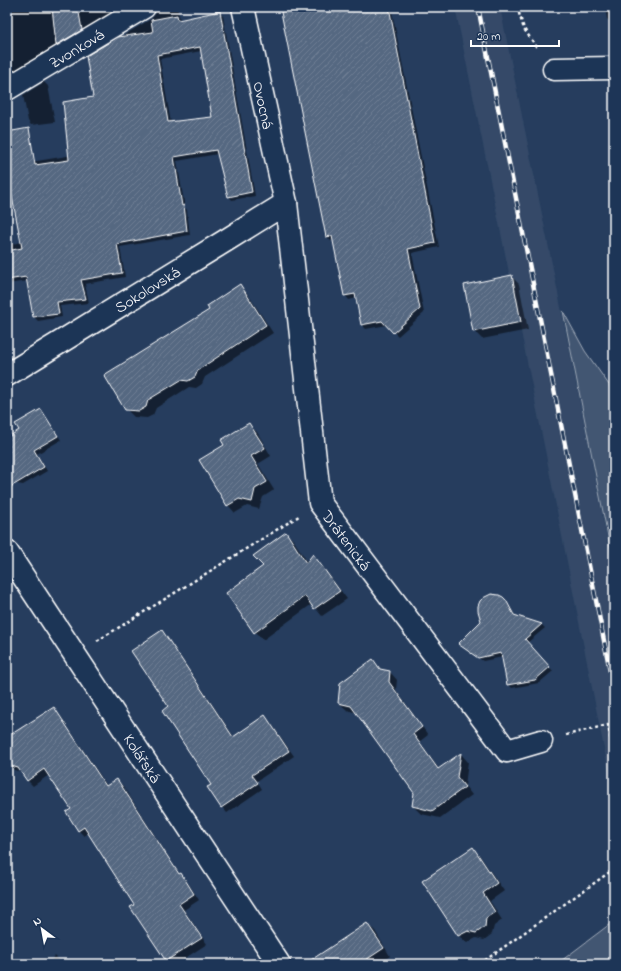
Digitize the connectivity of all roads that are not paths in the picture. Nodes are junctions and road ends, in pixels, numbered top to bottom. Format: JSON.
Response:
{"nodes":[{"id":1,"x":144,"y":7,"type":"edge"},
{"id":2,"x":243,"y":7,"type":"edge"},
{"id":3,"x":614,"y":68,"type":"edge"},
{"id":4,"x":554,"y":69,"type":"road end"},
{"id":5,"x":7,"y":89,"type":"edge"},
{"id":6,"x":286,"y":203,"type":"junction"},
{"id":7,"x":7,"y":375,"type":"edge"},
{"id":8,"x":7,"y":552,"type":"edge"},
{"id":9,"x":541,"y":741,"type":"road end"},
{"id":10,"x":279,"y":964,"type":"edge"}],
"edges":[{"from":1,"to":5,"type":"street","name":"Zvonková"},
{"from":2,"to":6,"type":"street","name":"Ovocná"},
{"from":3,"to":4,"type":"street"},
{"from":6,"to":7,"type":"street","name":"Sokolovská"},
{"from":6,"to":9,"type":"street","name":"Drátenická"},
{"from":8,"to":10,"type":"street","name":"Kolářská"}]}
